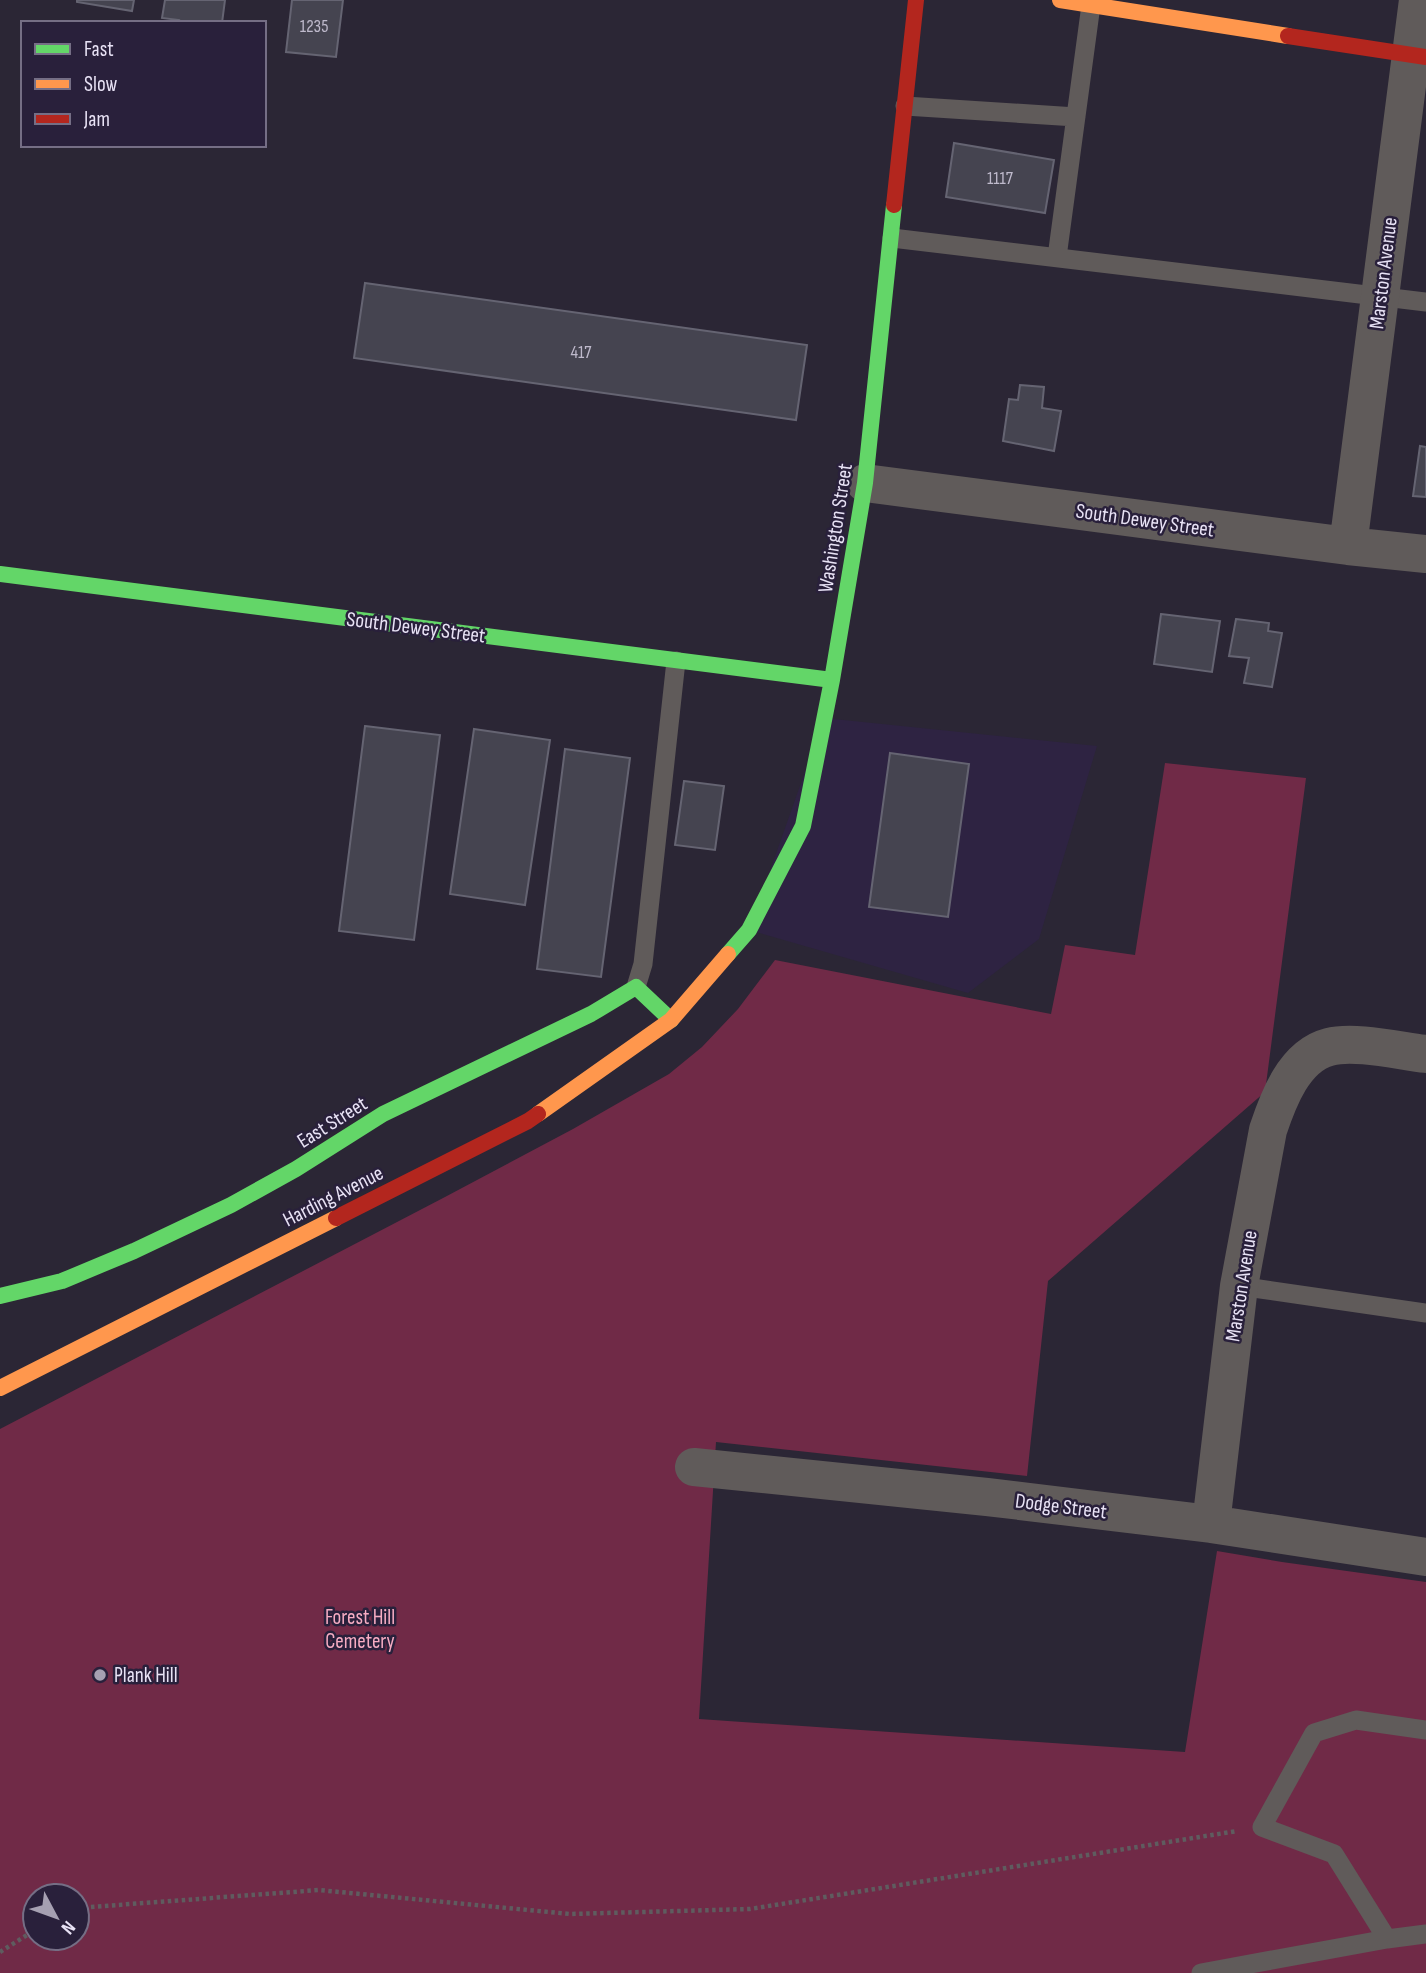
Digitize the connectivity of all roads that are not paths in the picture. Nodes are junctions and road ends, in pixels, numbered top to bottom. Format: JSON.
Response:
{"nodes":[{"id":1,"x":916,"y":0,"type":"edge"},
{"id":2,"x":1060,"y":0,"type":"edge"},
{"id":3,"x":1418,"y":0,"type":"edge"},
{"id":4,"x":1091,"y":5,"type":"junction"},
{"id":5,"x":1418,"y":56,"type":"edge"},
{"id":6,"x":905,"y":106,"type":"junction"},
{"id":7,"x":1076,"y":117,"type":"junction"},
{"id":8,"x":891,"y":238,"type":"junction"},
{"id":9,"x":1057,"y":257,"type":"junction"},
{"id":10,"x":1380,"y":296,"type":"junction"},
{"id":11,"x":1426,"y":302,"type":"edge"},
{"id":12,"x":865,"y":483,"type":"junction"},
{"id":13,"x":1348,"y":546,"type":"junction"},
{"id":14,"x":1426,"y":554,"type":"edge"},
{"id":15,"x":0,"y":573,"type":"edge"},
{"id":16,"x":676,"y":660,"type":"junction"},
{"id":17,"x":832,"y":680,"type":"junction"},
{"id":18,"x":636,"y":987,"type":"junction"},
{"id":19,"x":671,"y":1020,"type":"junction"},
{"id":20,"x":1426,"y":1054,"type":"edge"},
{"id":21,"x":1239,"y":1286,"type":"junction"},
{"id":22,"x":0,"y":1296,"type":"edge"},
{"id":23,"x":1426,"y":1313,"type":"edge"},
{"id":24,"x":0,"y":1388,"type":"edge"},
{"id":25,"x":694,"y":1467,"type":"dead end"},
{"id":26,"x":1210,"y":1524,"type":"junction"},
{"id":27,"x":1426,"y":1557,"type":"edge"},
{"id":28,"x":1426,"y":1730,"type":"edge"},
{"id":29,"x":1426,"y":1934,"type":"edge"},
{"id":30,"x":1387,"y":1940,"type":"junction"},
{"id":31,"x":1201,"y":1973,"type":"edge"}],
"edges":[{"from":1,"to":6,"type":"main road","name":"Washington Street"},
{"from":2,"to":4,"type":"main road"},
{"from":3,"to":5,"type":"street","name":"Marston Avenue"},
{"from":4,"to":5,"type":"main road"},
{"from":4,"to":7,"type":"lane"},
{"from":5,"to":10,"type":"street","name":"Marston Avenue"},
{"from":6,"to":7,"type":"lane"},
{"from":6,"to":8,"type":"main road","name":"Washington Street"},
{"from":7,"to":9,"type":"lane"},
{"from":8,"to":9,"type":"lane"},
{"from":8,"to":12,"type":"main road","name":"Washington Street"},
{"from":9,"to":10,"type":"lane"},
{"from":10,"to":11,"type":"lane"},
{"from":10,"to":13,"type":"street","name":"Marston Avenue"},
{"from":12,"to":13,"type":"street","name":"South Dewey Street"},
{"from":12,"to":17,"type":"main road","name":"Washington Street"},
{"from":13,"to":14,"type":"street","name":"South Dewey Street"},
{"from":15,"to":16,"type":"main road","name":"South Dewey Street"},
{"from":16,"to":17,"type":"main road","name":"South Dewey Street"},
{"from":16,"to":18,"type":"lane"},
{"from":17,"to":19,"type":"main road","name":"Washington Street"},
{"from":18,"to":19,"type":"main road"},
{"from":18,"to":22,"type":"main road","name":"East Street"},
{"from":19,"to":24,"type":"main road","name":"Harding Avenue"},
{"from":20,"to":21,"type":"street","name":"Marston Avenue"},
{"from":21,"to":23,"type":"lane"},
{"from":21,"to":26,"type":"street","name":"Marston Avenue"},
{"from":25,"to":26,"type":"street","name":"Dodge Street"},
{"from":26,"to":27,"type":"street","name":"Dodge Street"},
{"from":28,"to":30,"type":"lane"},
{"from":29,"to":30,"type":"lane"},
{"from":30,"to":31,"type":"lane"}]}
